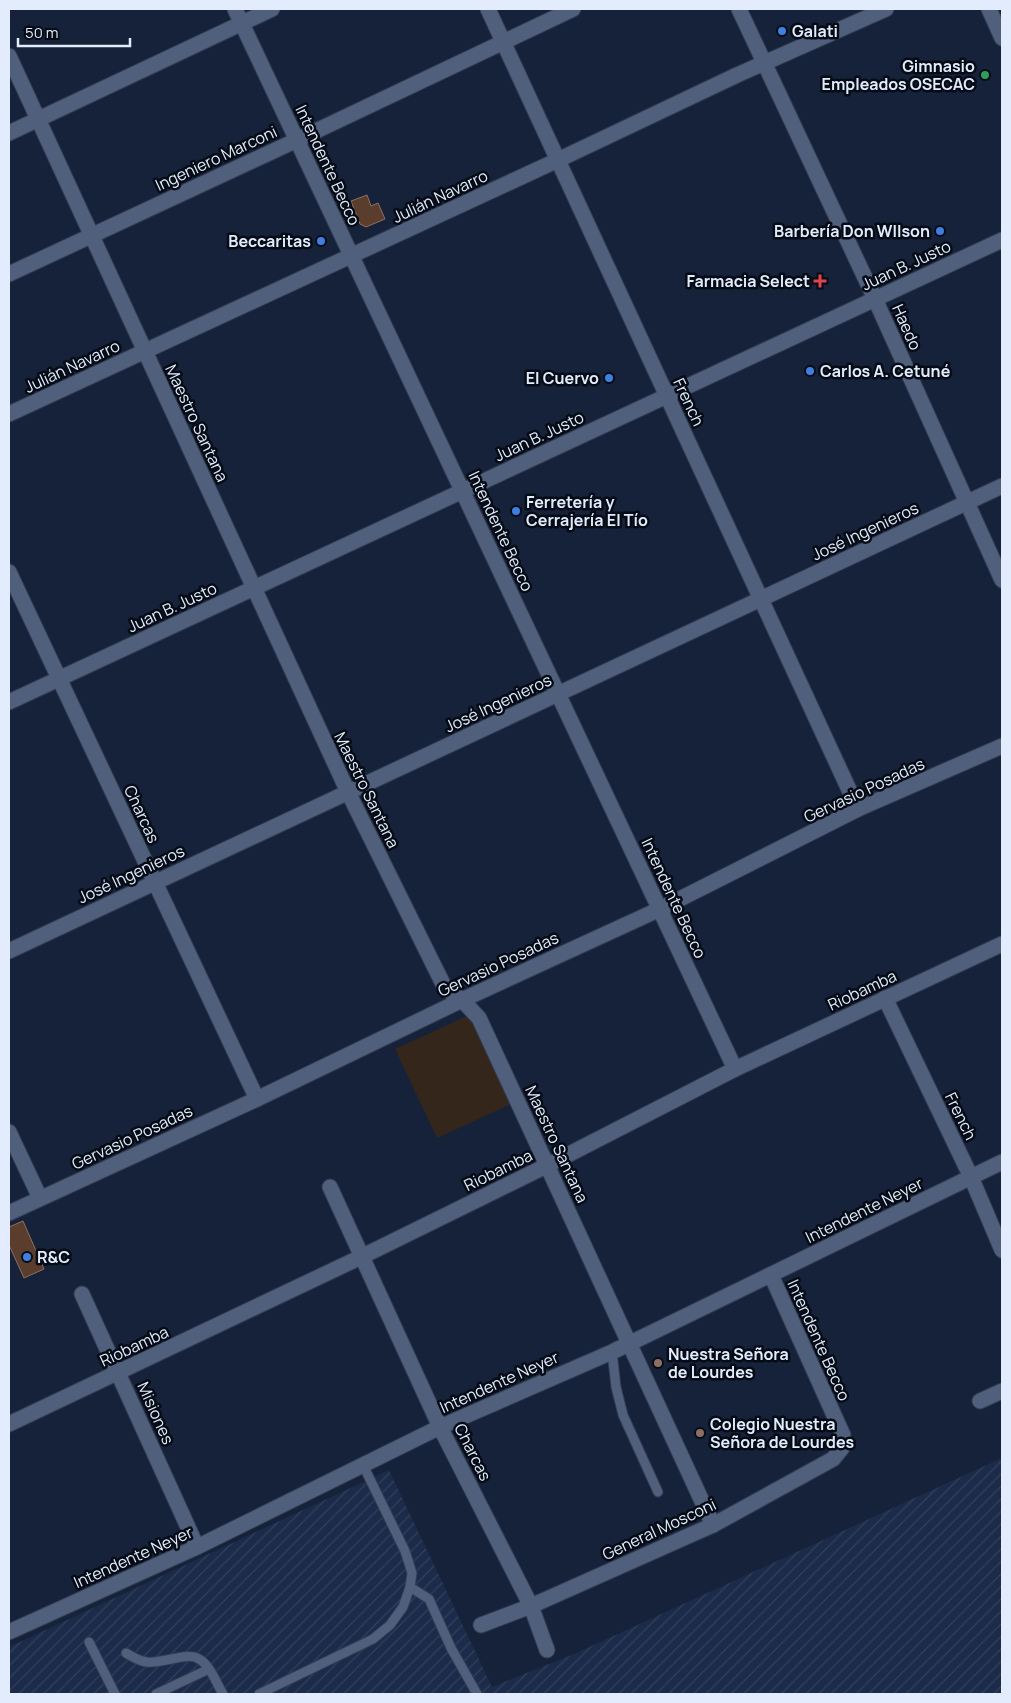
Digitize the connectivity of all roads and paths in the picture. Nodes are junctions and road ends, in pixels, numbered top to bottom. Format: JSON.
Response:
{"nodes":[{"id":1,"x":235,"y":9,"type":"edge"},
{"id":2,"x":272,"y":9,"type":"edge"},
{"id":3,"x":488,"y":9,"type":"edge"},
{"id":4,"x":573,"y":9,"type":"edge"},
{"id":5,"x":739,"y":9,"type":"edge"},
{"id":6,"x":886,"y":9,"type":"edge"},
{"id":7,"x":989,"y":9,"type":"edge"},
{"id":8,"x":242,"y":23,"type":"junction"},
{"id":9,"x":1002,"y":38,"type":"edge"},
{"id":10,"x":503,"y":41,"type":"junction"},
{"id":11,"x":9,"y":56,"type":"edge"},
{"id":12,"x":765,"y":64,"type":"junction"},
{"id":13,"x":38,"y":119,"type":"junction"},
{"id":14,"x":9,"y":133,"type":"edge"},
{"id":15,"x":297,"y":140,"type":"junction"},
{"id":16,"x":558,"y":160,"type":"junction"},
{"id":17,"x":91,"y":236,"type":"junction"},
{"id":18,"x":1002,"y":240,"type":"edge"},
{"id":19,"x":351,"y":256,"type":"junction"},
{"id":20,"x":9,"y":274,"type":"edge"},
{"id":21,"x":875,"y":299,"type":"junction"},
{"id":22,"x":144,"y":351,"type":"junction"},
{"id":23,"x":667,"y":396,"type":"junction"},
{"id":24,"x":9,"y":414,"type":"edge"},
{"id":25,"x":1002,"y":486,"type":"edge"},
{"id":26,"x":462,"y":491,"type":"junction"},
{"id":27,"x":967,"y":502,"type":"junction"},
{"id":28,"x":9,"y":572,"type":"edge"},
{"id":29,"x":1002,"y":580,"type":"edge"},
{"id":30,"x":254,"y":588,"type":"junction"},
{"id":31,"x":761,"y":599,"type":"junction"},
{"id":32,"x":59,"y":678,"type":"junction"},
{"id":33,"x":558,"y":694,"type":"junction"},
{"id":34,"x":9,"y":702,"type":"edge"},
{"id":35,"x":1002,"y":746,"type":"edge"},
{"id":36,"x":348,"y":792,"type":"junction"},
{"id":37,"x":858,"y":809,"type":"junction"},
{"id":38,"x":155,"y":882,"type":"junction"},
{"id":39,"x":660,"y":909,"type":"junction"},
{"id":40,"x":1002,"y":944,"type":"edge"},
{"id":41,"x":9,"y":951,"type":"edge"},
{"id":42,"x":885,"y":998,"type":"junction"},
{"id":43,"x":462,"y":1000,"type":"junction"},
{"id":44,"x":735,"y":1069,"type":"junction"},
{"id":45,"x":257,"y":1099,"type":"junction"},
{"id":46,"x":9,"y":1132,"type":"edge"},
{"id":47,"x":1002,"y":1162,"type":"edge"},
{"id":48,"x":548,"y":1165,"type":"junction"},
{"id":49,"x":971,"y":1177,"type":"junction"},
{"id":50,"x":330,"y":1187,"type":"dead end"},
{"id":51,"x":40,"y":1198,"type":"junction"},
{"id":52,"x":9,"y":1213,"type":"edge"},
{"id":53,"x":1002,"y":1250,"type":"edge"},
{"id":54,"x":361,"y":1257,"type":"junction"},
{"id":55,"x":771,"y":1275,"type":"junction"},
{"id":56,"x":82,"y":1294,"type":"dead end"},
{"id":57,"x":628,"y":1344,"type":"junction"},
{"id":58,"x":612,"y":1352,"type":"junction"},
{"id":59,"x":119,"y":1373,"type":"junction"},
{"id":60,"x":1002,"y":1391,"type":"edge"},
{"id":61,"x":980,"y":1401,"type":"dead end"},
{"id":62,"x":9,"y":1424,"type":"edge"},
{"id":63,"x":440,"y":1427,"type":"junction"},
{"id":64,"x":842,"y":1448,"type":"joint"},
{"id":65,"x":363,"y":1466,"type":"junction"},
{"id":66,"x":658,"y":1492,"type":"dead end"},
{"id":67,"x":713,"y":1525,"type":"junction"},
{"id":68,"x":197,"y":1547,"type":"junction"},
{"id":69,"x":410,"y":1587,"type":"junction"},
{"id":70,"x":531,"y":1606,"type":"junction"},
{"id":71,"x":481,"y":1626,"type":"dead end"},
{"id":72,"x":9,"y":1632,"type":"edge"},
{"id":73,"x":89,"y":1642,"type":"dead end"},
{"id":74,"x":547,"y":1650,"type":"dead end"},
{"id":75,"x":126,"y":1653,"type":"dead end"},
{"id":76,"x":209,"y":1668,"type":"junction"},
{"id":77,"x":115,"y":1694,"type":"edge"},
{"id":78,"x":156,"y":1694,"type":"edge"},
{"id":79,"x":222,"y":1694,"type":"edge"},
{"id":80,"x":259,"y":1694,"type":"edge"},
{"id":81,"x":477,"y":1694,"type":"edge"}],
"edges":[{"from":1,"to":8,"type":"street","name":"Intendente Becco"},
{"from":2,"to":8,"type":"street"},
{"from":3,"to":10,"type":"street","name":"French"},
{"from":4,"to":10,"type":"street","name":"Ingeniero Marconi"},
{"from":5,"to":12,"type":"street","name":"Haedo"},
{"from":6,"to":12,"type":"street","name":"Julián Navarro"},
{"from":7,"to":9,"type":"street"},
{"from":8,"to":13,"type":"street"},
{"from":8,"to":15,"type":"street","name":"Intendente Becco"},
{"from":10,"to":15,"type":"street","name":"Ingeniero Marconi"},
{"from":10,"to":16,"type":"street","name":"French"},
{"from":11,"to":13,"type":"street","name":"Maestro Santana"},
{"from":12,"to":16,"type":"street","name":"Julián Navarro"},
{"from":12,"to":21,"type":"street","name":"Haedo"},
{"from":13,"to":14,"type":"street"},
{"from":13,"to":17,"type":"street","name":"Maestro Santana"},
{"from":15,"to":17,"type":"street","name":"Ingeniero Marconi"},
{"from":15,"to":19,"type":"street","name":"Intendente Becco"},
{"from":16,"to":19,"type":"street","name":"Julián Navarro"},
{"from":16,"to":23,"type":"street","name":"French"},
{"from":17,"to":20,"type":"street","name":"Ingeniero Marconi"},
{"from":17,"to":22,"type":"street","name":"Maestro Santana"},
{"from":18,"to":21,"type":"street","name":"Juan B. Justo"},
{"from":19,"to":22,"type":"street","name":"Julián Navarro"},
{"from":19,"to":26,"type":"street","name":"Intendente Becco"},
{"from":21,"to":23,"type":"street","name":"Juan B. Justo"},
{"from":21,"to":27,"type":"street","name":"Haedo"},
{"from":22,"to":24,"type":"street","name":"Julián Navarro"},
{"from":22,"to":30,"type":"street","name":"Maestro Santana"},
{"from":23,"to":26,"type":"street","name":"Juan B. Justo"},
{"from":23,"to":31,"type":"street","name":"French"},
{"from":25,"to":27,"type":"street","name":"José Ingenieros"},
{"from":26,"to":30,"type":"street","name":"Juan B. Justo"},
{"from":26,"to":33,"type":"street","name":"Intendente Becco"},
{"from":27,"to":29,"type":"street","name":"Haedo"},
{"from":27,"to":31,"type":"street","name":"José Ingenieros"},
{"from":28,"to":32,"type":"street","name":"Charcas"},
{"from":30,"to":32,"type":"street","name":"Juan B. Justo"},
{"from":30,"to":36,"type":"street","name":"Maestro Santana"},
{"from":31,"to":33,"type":"street","name":"José Ingenieros"},
{"from":31,"to":37,"type":"street","name":"French"},
{"from":32,"to":34,"type":"street","name":"Juan B. Justo"},
{"from":32,"to":38,"type":"street","name":"Charcas"},
{"from":33,"to":36,"type":"street","name":"José Ingenieros"},
{"from":33,"to":39,"type":"street","name":"Intendente Becco"},
{"from":35,"to":37,"type":"street","name":"Gervasio Posadas"},
{"from":36,"to":38,"type":"street","name":"José Ingenieros"},
{"from":36,"to":43,"type":"street","name":"Maestro Santana"},
{"from":37,"to":39,"type":"street","name":"Gervasio Posadas"},
{"from":38,"to":41,"type":"street","name":"José Ingenieros"},
{"from":38,"to":45,"type":"street","name":"Charcas"},
{"from":39,"to":43,"type":"street","name":"Gervasio Posadas"},
{"from":39,"to":44,"type":"street","name":"Intendente Becco"},
{"from":40,"to":42,"type":"street","name":"Riobamba"},
{"from":42,"to":44,"type":"street","name":"Riobamba"},
{"from":42,"to":49,"type":"street","name":"French"},
{"from":43,"to":45,"type":"street","name":"Gervasio Posadas"},
{"from":43,"to":48,"type":"street","name":"Maestro Santana"},
{"from":44,"to":48,"type":"street","name":"Riobamba"},
{"from":45,"to":51,"type":"street","name":"Gervasio Posadas"},
{"from":46,"to":51,"type":"street"},
{"from":47,"to":49,"type":"street","name":"Intendente Neyer"},
{"from":48,"to":54,"type":"street","name":"Riobamba"},
{"from":48,"to":57,"type":"street","name":"Maestro Santana"},
{"from":49,"to":53,"type":"street","name":"French"},
{"from":49,"to":55,"type":"street","name":"Intendente Neyer"},
{"from":50,"to":54,"type":"street","name":"Charcas"},
{"from":51,"to":52,"type":"street","name":"Gervasio Posadas"},
{"from":54,"to":59,"type":"street","name":"Riobamba"},
{"from":54,"to":63,"type":"street","name":"Charcas"},
{"from":55,"to":57,"type":"street","name":"Intendente Neyer"},
{"from":55,"to":64,"type":"street","name":"Intendente Becco"},
{"from":56,"to":59,"type":"street","name":"Misiones"},
{"from":57,"to":58,"type":"street","name":"Intendente Neyer"},
{"from":57,"to":67,"type":"street","name":"Maestro Santana"},
{"from":58,"to":63,"type":"street","name":"Intendente Neyer"},
{"from":58,"to":66,"type":"lane"},
{"from":59,"to":62,"type":"street","name":"Riobamba"},
{"from":59,"to":68,"type":"street","name":"Misiones"},
{"from":60,"to":61,"type":"street"},
{"from":63,"to":65,"type":"street","name":"Intendente Neyer"},
{"from":63,"to":70,"type":"street","name":"Charcas"},
{"from":64,"to":67,"type":"street","name":"General Mosconi"},
{"from":65,"to":68,"type":"street","name":"Intendente Neyer"},
{"from":65,"to":69,"type":"lane"},
{"from":67,"to":70,"type":"street","name":"General Mosconi"},
{"from":68,"to":72,"type":"street","name":"Intendente Neyer"},
{"from":69,"to":80,"type":"lane"},
{"from":69,"to":81,"type":"lane"},
{"from":70,"to":71,"type":"street","name":"General Mosconi"},
{"from":70,"to":74,"type":"street","name":"Charcas"},
{"from":73,"to":77,"type":"lane"},
{"from":75,"to":76,"type":"lane"},
{"from":76,"to":78,"type":"lane"},
{"from":76,"to":79,"type":"lane"}]}
